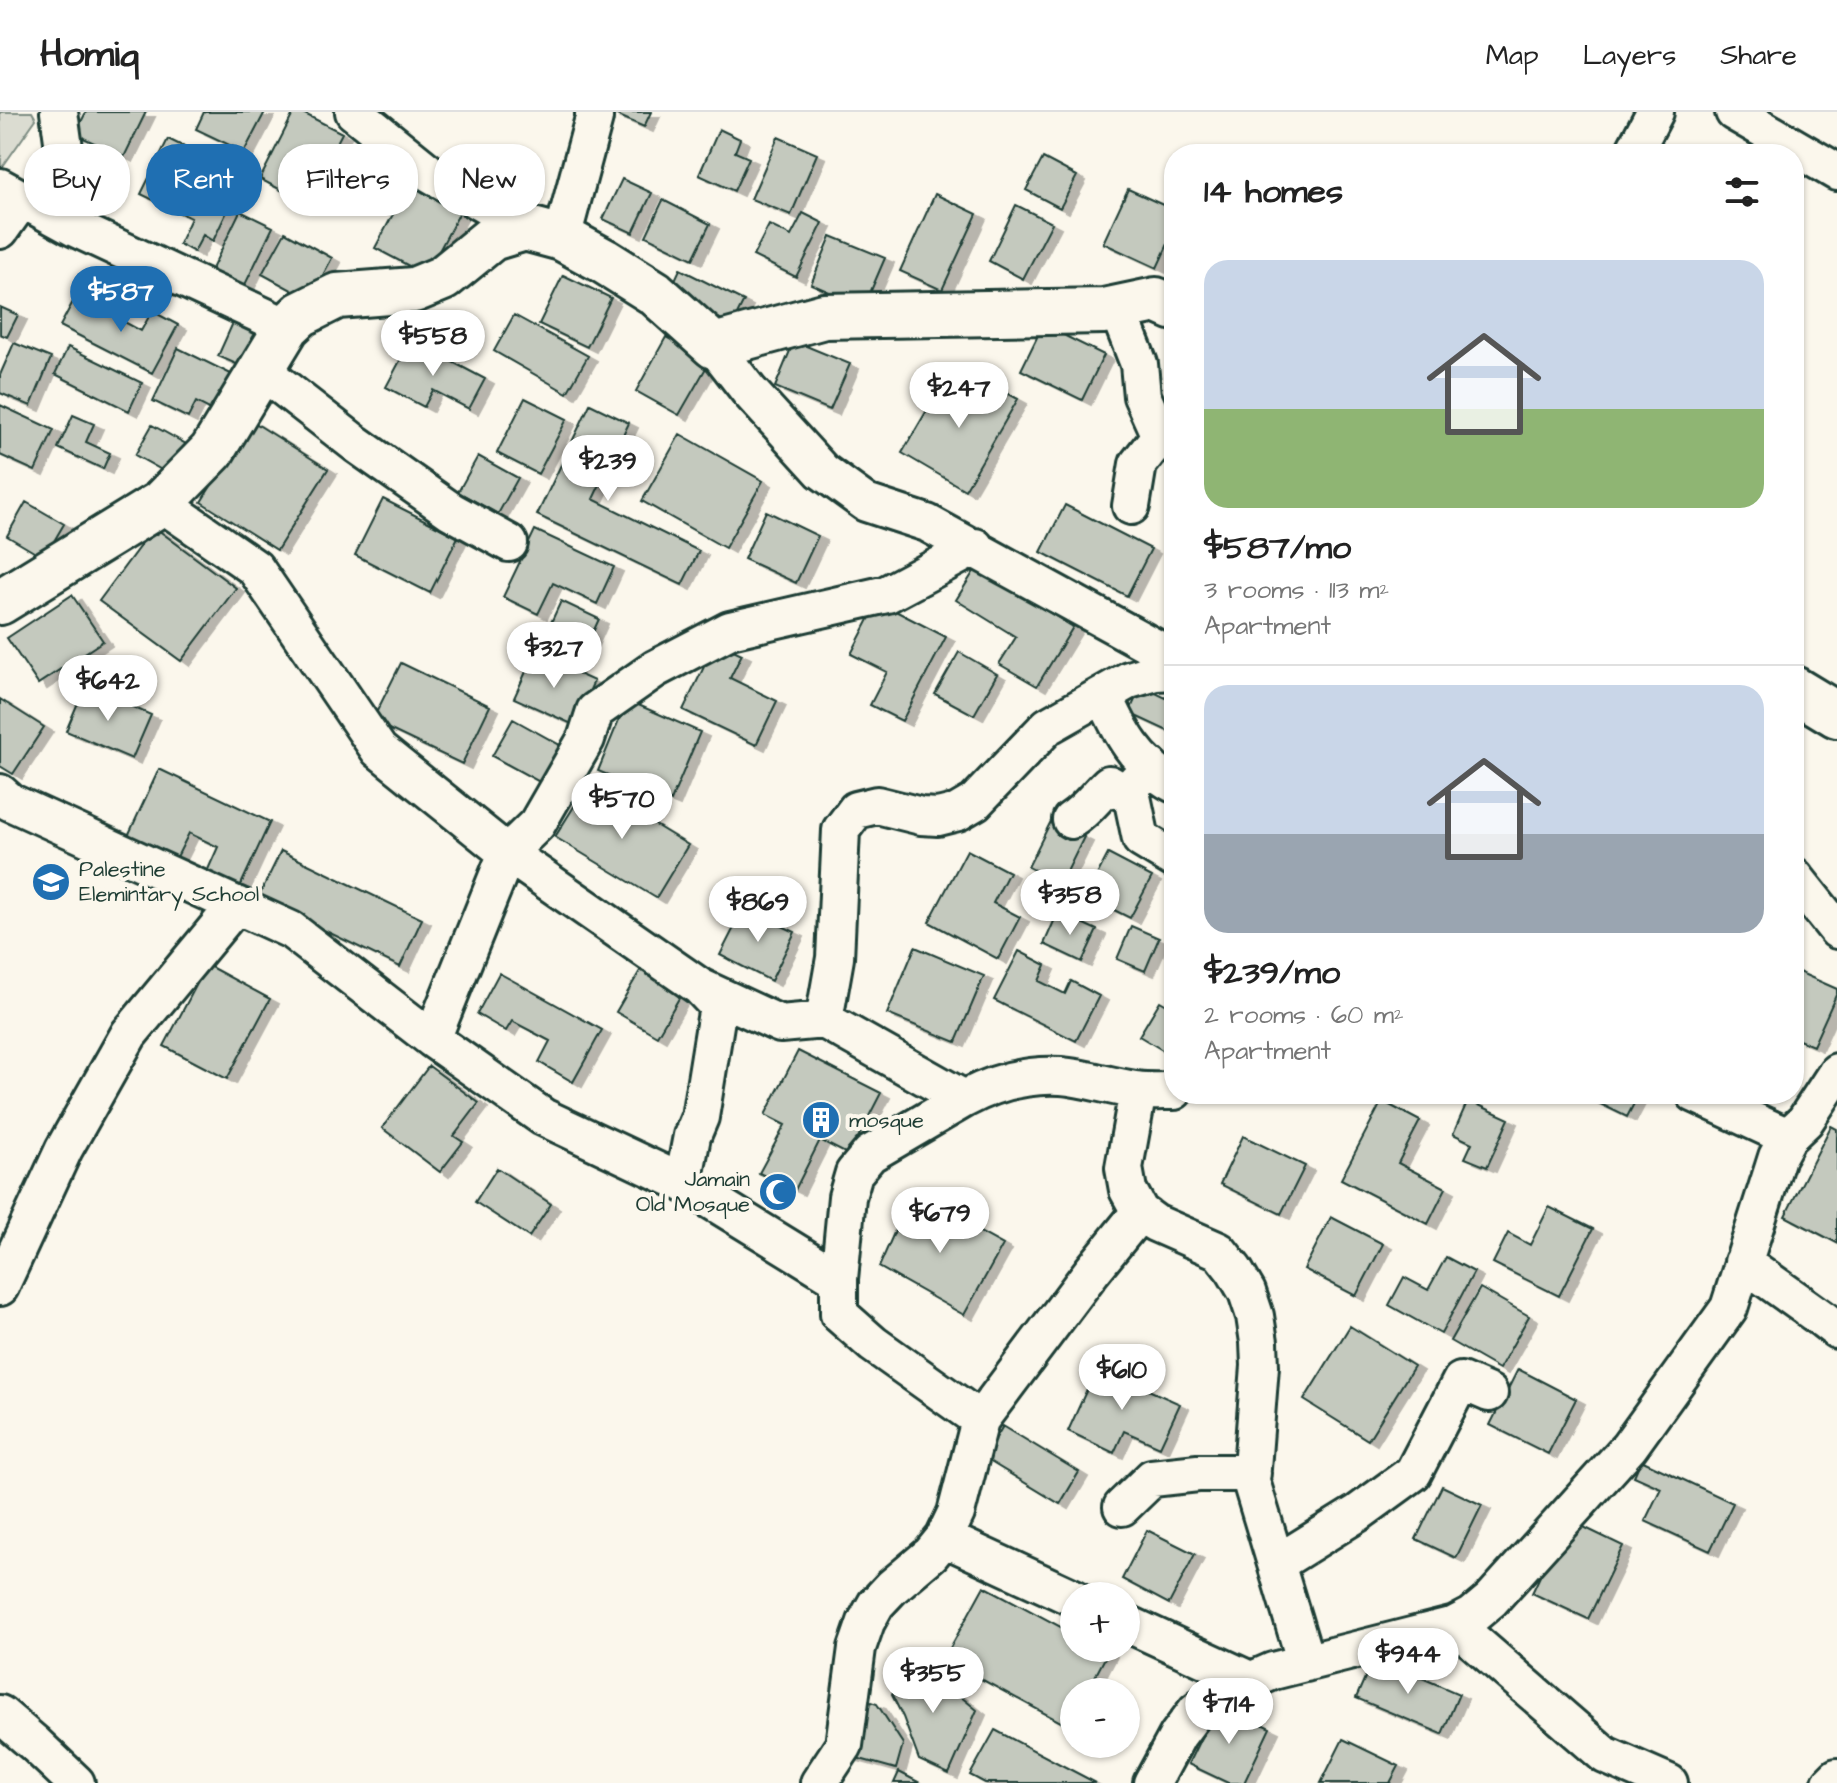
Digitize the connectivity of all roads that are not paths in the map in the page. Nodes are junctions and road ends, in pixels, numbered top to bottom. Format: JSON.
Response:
{"nodes":[{"id":1,"x":59,"y":112,"type":"edge"},
{"id":2,"x":354,"y":112,"type":"edge"},
{"id":3,"x":594,"y":112,"type":"edge"},
{"id":4,"x":1655,"y":112,"type":"edge"},
{"id":5,"x":1734,"y":112,"type":"edge"},
{"id":6,"x":1638,"y":144,"type":"edge"},
{"id":7,"x":1789,"y":144,"type":"edge"},
{"id":8,"x":1804,"y":153,"type":"edge"},
{"id":9,"x":1837,"y":172,"type":"edge"},
{"id":10,"x":11,"y":193,"type":"edge"},
{"id":11,"x":75,"y":228,"type":"junction"},
{"id":12,"x":0,"y":230,"type":"edge"},
{"id":13,"x":544,"y":233,"type":"junction"},
{"id":14,"x":1164,"y":304,"type":"edge"},
{"id":15,"x":1117,"y":308,"type":"junction"},
{"id":16,"x":287,"y":327,"type":"junction"},
{"id":17,"x":714,"y":346,"type":"junction"},
{"id":18,"x":261,"y":370,"type":"junction"},
{"id":19,"x":1164,"y":435,"type":"edge"},
{"id":20,"x":1164,"y":442,"type":"edge"},
{"id":21,"x":161,"y":503,"type":"junction"},
{"id":22,"x":1131,"y":506,"type":"dead end"},
{"id":23,"x":509,"y":543,"type":"dead end"},
{"id":24,"x":975,"y":547,"type":"junction"},
{"id":25,"x":0,"y":602,"type":"edge"},
{"id":26,"x":1164,"y":652,"type":"edge"},
{"id":27,"x":1164,"y":672,"type":"edge"},
{"id":28,"x":1104,"y":695,"type":"junction"},
{"id":29,"x":1804,"y":695,"type":"edge"},
{"id":30,"x":1837,"y":715,"type":"edge"},
{"id":31,"x":1151,"y":779,"type":"edge"},
{"id":32,"x":0,"y":793,"type":"edge"},
{"id":33,"x":1071,"y":820,"type":"dead end"},
{"id":34,"x":507,"y":853,"type":"junction"},
{"id":35,"x":1164,"y":853,"type":"edge"},
{"id":36,"x":1804,"y":889,"type":"edge"},
{"id":37,"x":236,"y":905,"type":"junction"},
{"id":38,"x":1837,"y":930,"type":"edge"},
{"id":39,"x":700,"y":987,"type":"junction"},
{"id":40,"x":824,"y":1020,"type":"junction"},
{"id":41,"x":432,"y":1039,"type":"junction"},
{"id":42,"x":1837,"y":1072,"type":"edge"},
{"id":43,"x":1138,"y":1091,"type":"junction"},
{"id":44,"x":1164,"y":1091,"type":"edge"},
{"id":45,"x":964,"y":1099,"type":"junction"},
{"id":46,"x":1717,"y":1104,"type":"edge"},
{"id":47,"x":1788,"y":1137,"type":"junction"},
{"id":48,"x":683,"y":1183,"type":"junction"},
{"id":49,"x":1140,"y":1212,"type":"junction"},
{"id":50,"x":1743,"y":1262,"type":"junction"},
{"id":51,"x":839,"y":1279,"type":"junction"},
{"id":52,"x":0,"y":1287,"type":"edge"},
{"id":53,"x":1837,"y":1330,"type":"edge"},
{"id":54,"x":1489,"y":1393,"type":"dead end"},
{"id":55,"x":980,"y":1420,"type":"junction"},
{"id":56,"x":1252,"y":1473,"type":"junction"},
{"id":57,"x":1122,"y":1507,"type":"dead end"},
{"id":58,"x":944,"y":1538,"type":"junction"},
{"id":59,"x":1276,"y":1564,"type":"junction"},
{"id":60,"x":1060,"y":1592,"type":"edge"},
{"id":61,"x":1455,"y":1625,"type":"junction"},
{"id":62,"x":1140,"y":1629,"type":"edge"},
{"id":63,"x":1306,"y":1663,"type":"junction"},
{"id":64,"x":1250,"y":1680,"type":"junction"},
{"id":65,"x":0,"y":1714,"type":"edge"},
{"id":66,"x":1837,"y":1777,"type":"edge"},
{"id":67,"x":76,"y":1783,"type":"edge"},
{"id":68,"x":819,"y":1783,"type":"edge"},
{"id":69,"x":1152,"y":1783,"type":"edge"},
{"id":70,"x":1669,"y":1783,"type":"edge"},
{"id":71,"x":1831,"y":1783,"type":"edge"}],
"edges":[{"from":1,"to":11,"type":"street"},
{"from":2,"to":13,"type":"street"},
{"from":3,"to":13,"type":"street"},
{"from":4,"to":6,"type":"street"},
{"from":5,"to":7,"type":"street"},
{"from":8,"to":9,"type":"street"},
{"from":10,"to":11,"type":"street"},
{"from":10,"to":12,"type":"street"},
{"from":11,"to":16,"type":"street"},
{"from":13,"to":16,"type":"street"},
{"from":13,"to":17,"type":"street"},
{"from":14,"to":15,"type":"street"},
{"from":15,"to":17,"type":"street"},
{"from":15,"to":19,"type":"street"},
{"from":16,"to":18,"type":"street"},
{"from":17,"to":24,"type":"street"},
{"from":18,"to":21,"type":"street"},
{"from":18,"to":23,"type":"street"},
{"from":20,"to":22,"type":"street"},
{"from":21,"to":25,"type":"street"},
{"from":21,"to":34,"type":"street"},
{"from":24,"to":26,"type":"street"},
{"from":24,"to":34,"type":"street"},
{"from":27,"to":28,"type":"street"},
{"from":28,"to":31,"type":"street"},
{"from":28,"to":40,"type":"street"},
{"from":29,"to":30,"type":"street"},
{"from":31,"to":33,"type":"street"},
{"from":31,"to":35,"type":"street"},
{"from":32,"to":37,"type":"street"},
{"from":34,"to":39,"type":"street"},
{"from":34,"to":41,"type":"street"},
{"from":36,"to":38,"type":"street"},
{"from":37,"to":41,"type":"street"},
{"from":37,"to":52,"type":"street"},
{"from":39,"to":40,"type":"street"},
{"from":39,"to":48,"type":"street"},
{"from":40,"to":45,"type":"street"},
{"from":41,"to":48,"type":"street"},
{"from":42,"to":47,"type":"street"},
{"from":43,"to":44,"type":"street"},
{"from":43,"to":45,"type":"street"},
{"from":43,"to":49,"type":"street"},
{"from":45,"to":51,"type":"street"},
{"from":46,"to":47,"type":"street"},
{"from":47,"to":50,"type":"street"},
{"from":48,"to":51,"type":"street"},
{"from":49,"to":55,"type":"street"},
{"from":49,"to":56,"type":"street"},
{"from":50,"to":53,"type":"street"},
{"from":50,"to":61,"type":"street"},
{"from":51,"to":55,"type":"street"},
{"from":54,"to":59,"type":"street"},
{"from":55,"to":58,"type":"street"},
{"from":56,"to":57,"type":"street"},
{"from":56,"to":59,"type":"street"},
{"from":58,"to":60,"type":"street"},
{"from":58,"to":68,"type":"street"},
{"from":59,"to":63,"type":"street"},
{"from":61,"to":63,"type":"street"},
{"from":61,"to":70,"type":"street"},
{"from":62,"to":64,"type":"street"},
{"from":63,"to":64,"type":"street"},
{"from":64,"to":69,"type":"street"},
{"from":65,"to":67,"type":"street"},
{"from":66,"to":71,"type":"street"}]}
